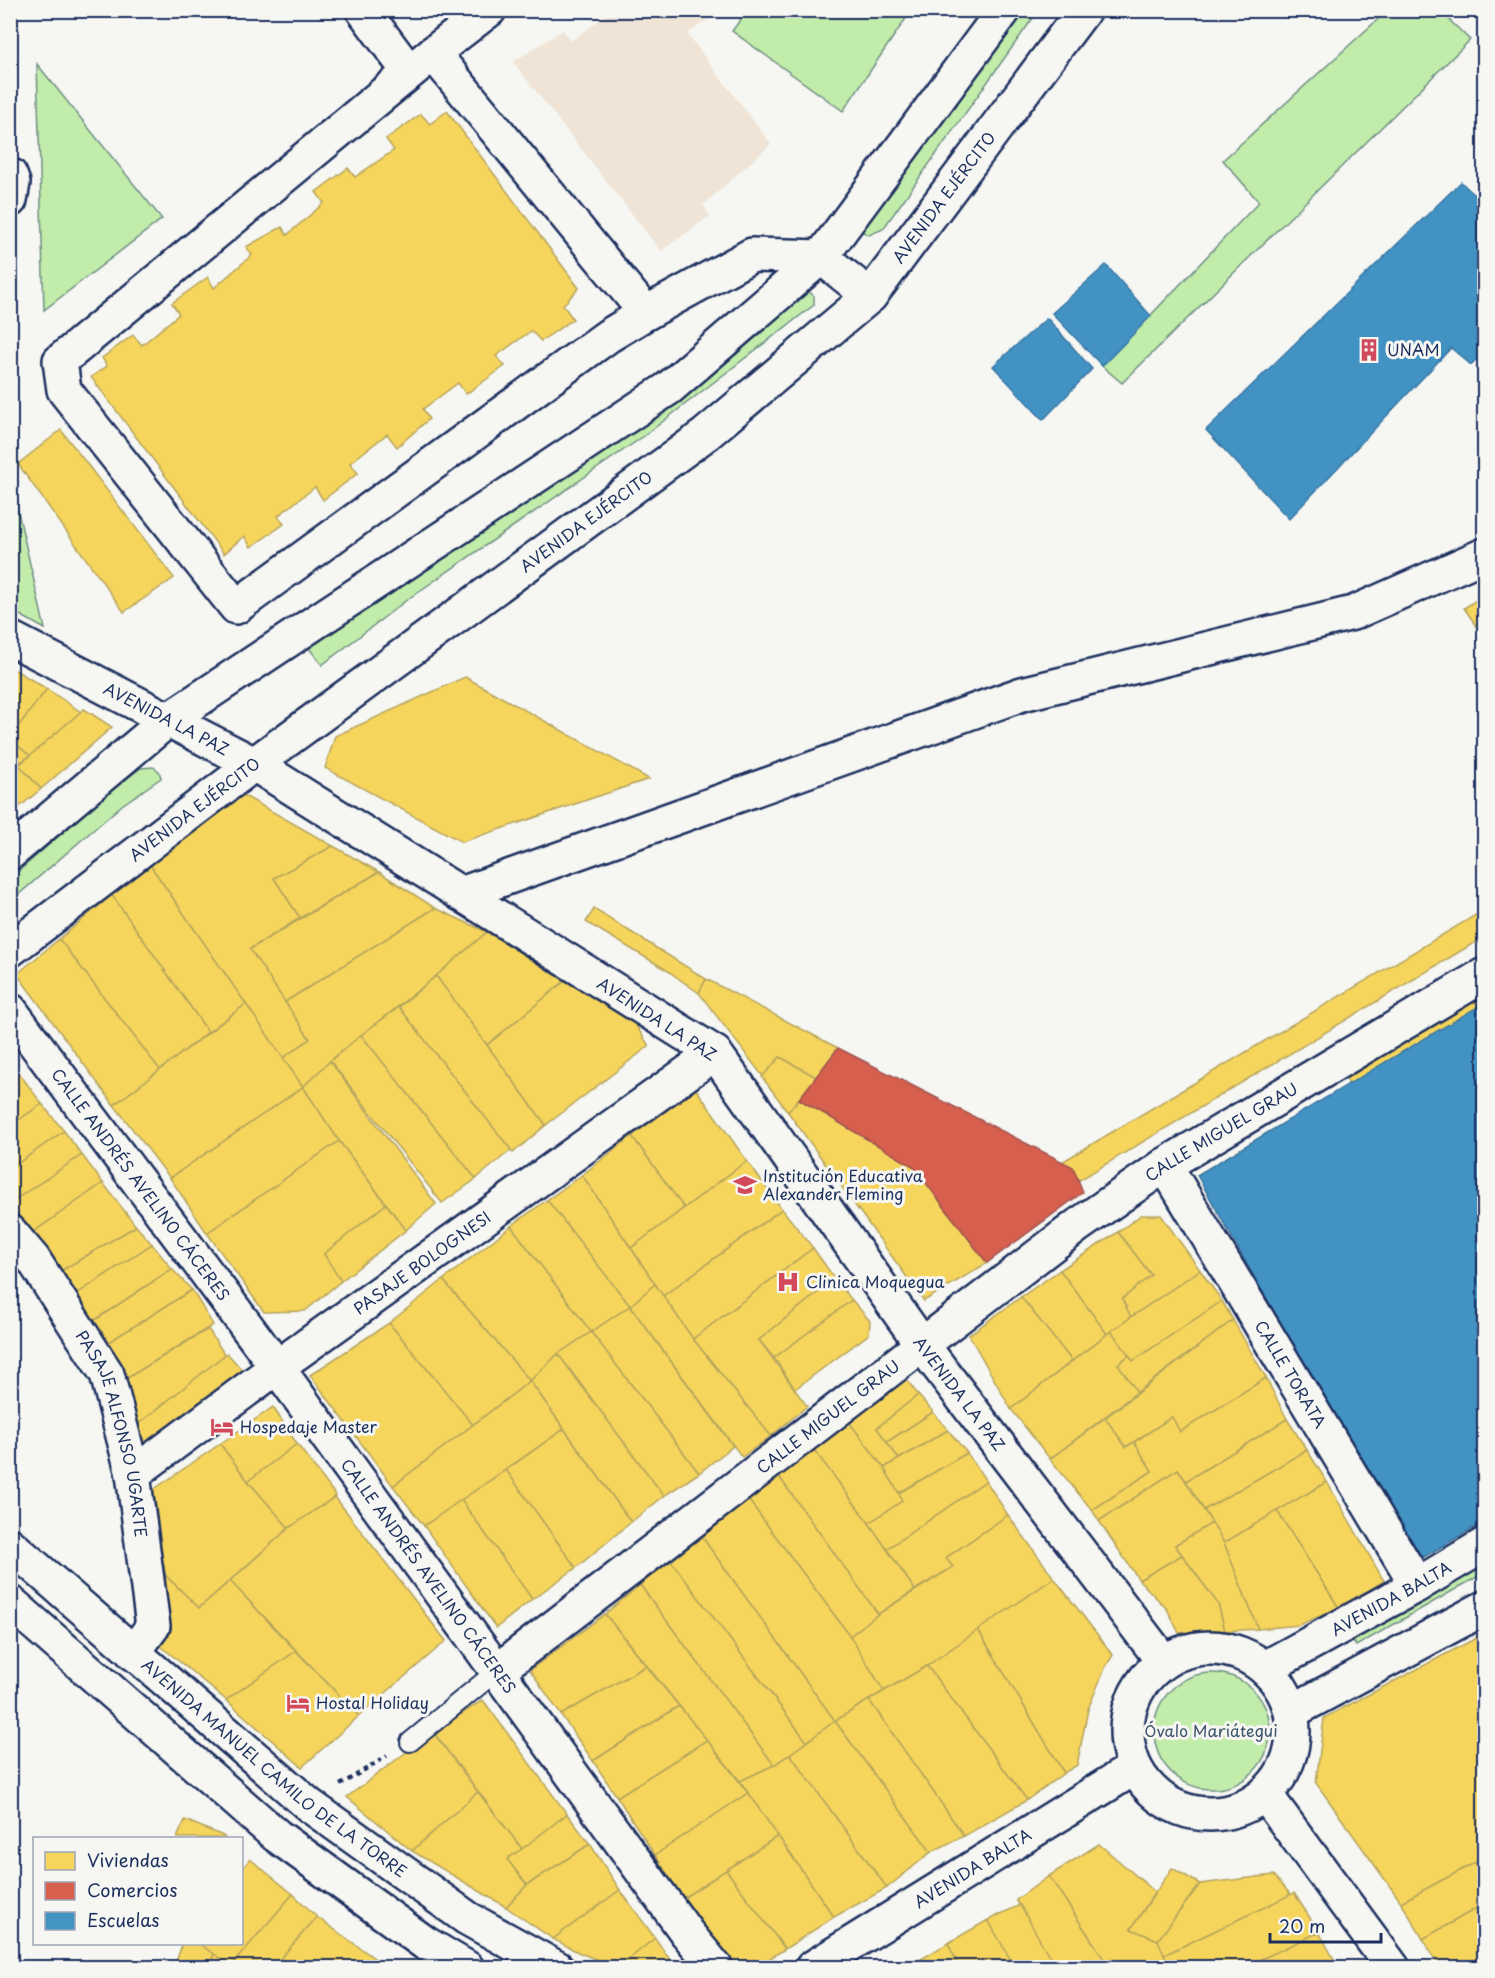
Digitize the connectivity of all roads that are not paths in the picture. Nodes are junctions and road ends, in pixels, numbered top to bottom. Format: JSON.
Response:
{"nodes":[{"id":1,"x":363,"y":10,"type":"edge"},
{"id":2,"x":489,"y":10,"type":"edge"},
{"id":3,"x":1004,"y":10,"type":"edge"},
{"id":4,"x":1083,"y":10,"type":"edge"},
{"id":5,"x":421,"y":63,"type":"junction"},
{"id":6,"x":10,"y":175,"type":"edge"},
{"id":7,"x":10,"y":200,"type":"edge"},
{"id":8,"x":821,"y":257,"type":"junction"},
{"id":9,"x":870,"y":296,"type":"junction"},
{"id":10,"x":646,"y":313,"type":"junction"},
{"id":11,"x":1485,"y":555,"type":"edge"},
{"id":12,"x":10,"y":638,"type":"edge"},
{"id":13,"x":169,"y":719,"type":"junction"},
{"id":14,"x":254,"y":764,"type":"junction"},
{"id":15,"x":10,"y":853,"type":"edge"},
{"id":16,"x":461,"y":894,"type":"junction"},
{"id":17,"x":10,"y":950,"type":"edge"},
{"id":18,"x":1485,"y":975,"type":"edge"},
{"id":19,"x":10,"y":1010,"type":"edge"},
{"id":20,"x":715,"y":1053,"type":"junction"},
{"id":21,"x":1165,"y":1165,"type":"junction"},
{"id":22,"x":10,"y":1232,"type":"edge"},
{"id":23,"x":923,"y":1346,"type":"junction"},
{"id":24,"x":277,"y":1367,"type":"junction"},
{"id":25,"x":133,"y":1474,"type":"junction"},
{"id":26,"x":10,"y":1545,"type":"edge"},
{"id":27,"x":1485,"y":1545,"type":"edge"},
{"id":28,"x":1417,"y":1585,"type":"junction"},
{"id":29,"x":10,"y":1602,"type":"edge"},
{"id":30,"x":1485,"y":1608,"type":"edge"},
{"id":31,"x":133,"y":1653,"type":"junction"},
{"id":32,"x":1163,"y":1661,"type":"junction"},
{"id":33,"x":1265,"y":1668,"type":"junction"},
{"id":34,"x":498,"y":1670,"type":"junction"},
{"id":35,"x":1291,"y":1712,"type":"junction"},
{"id":36,"x":410,"y":1742,"type":"road end"},
{"id":37,"x":1134,"y":1768,"type":"junction"},
{"id":38,"x":1265,"y":1794,"type":"junction"},
{"id":39,"x":467,"y":1968,"type":"edge"},
{"id":40,"x":557,"y":1968,"type":"edge"},
{"id":41,"x":716,"y":1968,"type":"edge"},
{"id":42,"x":812,"y":1968,"type":"edge"},
{"id":43,"x":1393,"y":1968,"type":"edge"}],
"edges":[{"from":1,"to":5,"type":"street"},
{"from":2,"to":5,"type":"street"},
{"from":3,"to":8,"type":"street"},
{"from":4,"to":9,"type":"street","name":"AVENIDA EJÉRCITO"},
{"from":5,"to":10,"type":"street"},
{"from":5,"to":10,"type":"street"},
{"from":6,"to":7,"type":"street"},
{"from":8,"to":9,"type":"street"},
{"from":8,"to":10,"type":"street"},
{"from":8,"to":13,"type":"street"},
{"from":9,"to":14,"type":"street","name":"AVENIDA EJÉRCITO"},
{"from":11,"to":16,"type":"street"},
{"from":12,"to":13,"type":"street","name":"AVENIDA LA PAZ"},
{"from":13,"to":14,"type":"street","name":"AVENIDA LA PAZ"},
{"from":13,"to":15,"type":"street"},
{"from":14,"to":16,"type":"street","name":"AVENIDA LA PAZ"},
{"from":14,"to":17,"type":"street","name":"AVENIDA EJÉRCITO"},
{"from":16,"to":20,"type":"street","name":"AVENIDA LA PAZ"},
{"from":18,"to":21,"type":"street","name":"CALLE MIGUEL GRAU"},
{"from":19,"to":24,"type":"street","name":"CALLE ANDRÉS AVELINO CÁCERES"},
{"from":20,"to":23,"type":"street","name":"AVENIDA LA PAZ"},
{"from":20,"to":24,"type":"street","name":"PASAJE BOLOGNESI"},
{"from":21,"to":23,"type":"street","name":"CALLE MIGUEL GRAU"},
{"from":21,"to":28,"type":"street","name":"CALLE TORATA"},
{"from":22,"to":25,"type":"street","name":"PASAJE ALFONSO UGARTE"},
{"from":23,"to":32,"type":"street","name":"AVENIDA LA PAZ"},
{"from":23,"to":34,"type":"street","name":"CALLE MIGUEL GRAU"},
{"from":24,"to":25,"type":"street","name":"PASAJE BOLOGNESI"},
{"from":24,"to":34,"type":"street","name":"CALLE ANDRÉS AVELINO CÁCERES"},
{"from":25,"to":31,"type":"street","name":"PASAJE ALFONSO UGARTE"},
{"from":26,"to":31,"type":"street","name":"AVENIDA MANUEL CAMILO DE LA TORRE"},
{"from":27,"to":28,"type":"street","name":"AVENIDA BALTA"},
{"from":28,"to":33,"type":"street","name":"AVENIDA BALTA"},
{"from":29,"to":39,"type":"street"},
{"from":30,"to":35,"type":"street"},
{"from":31,"to":40,"type":"street","name":"AVENIDA MANUEL CAMILO DE LA TORRE"},
{"from":32,"to":33,"type":"street"},
{"from":32,"to":37,"type":"street"},
{"from":33,"to":35,"type":"street"},
{"from":34,"to":36,"type":"lane","name":"CALLE MIGUEL GRAU"},
{"from":34,"to":41,"type":"street","name":"CALLE ANDRÉS AVELINO CÁCERES"},
{"from":35,"to":38,"type":"street"},
{"from":37,"to":38,"type":"street"},
{"from":37,"to":42,"type":"street","name":"AVENIDA BALTA"},
{"from":38,"to":43,"type":"street"}]}
